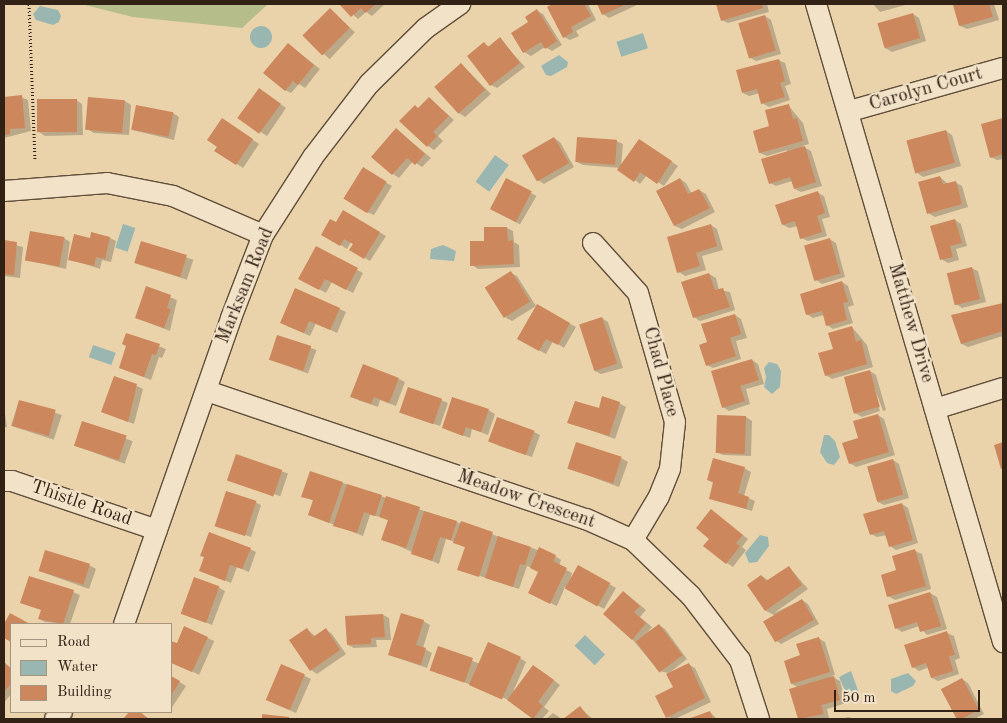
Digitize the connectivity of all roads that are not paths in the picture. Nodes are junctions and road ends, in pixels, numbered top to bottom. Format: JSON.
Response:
{"nodes":[{"id":1,"x":460,"y":4,"type":"edge"},
{"id":2,"x":816,"y":4,"type":"edge"},
{"id":3,"x":1003,"y":68,"type":"edge"},
{"id":4,"x":850,"y":111,"type":"junction"},
{"id":5,"x":4,"y":191,"type":"edge"},
{"id":6,"x":263,"y":235,"type":"junction"},
{"id":7,"x":593,"y":243,"type":"dead end"},
{"id":8,"x":1003,"y":388,"type":"edge"},
{"id":9,"x":207,"y":391,"type":"junction"},
{"id":10,"x":935,"y":409,"type":"junction"},
{"id":11,"x":4,"y":481,"type":"edge"},
{"id":12,"x":157,"y":530,"type":"junction"},
{"id":13,"x":633,"y":540,"type":"junction"},
{"id":14,"x":124,"y":623,"type":"edge"},
{"id":15,"x":1003,"y":642,"type":"edge"},
{"id":16,"x":759,"y":719,"type":"edge"}],
"edges":[{"from":1,"to":6,"type":"street","name":"Marksam Road"},
{"from":2,"to":4,"type":"street","name":"Matthew Drive"},
{"from":3,"to":4,"type":"street","name":"Carolyn Court"},
{"from":4,"to":10,"type":"street","name":"Matthew Drive"},
{"from":5,"to":6,"type":"street"},
{"from":6,"to":9,"type":"street","name":"Marksam Road"},
{"from":7,"to":13,"type":"street","name":"Chad Place"},
{"from":8,"to":10,"type":"street"},
{"from":9,"to":12,"type":"street","name":"Marksam Road"},
{"from":9,"to":13,"type":"street","name":"Meadow Crescent"},
{"from":10,"to":15,"type":"street","name":"Matthew Drive"},
{"from":11,"to":12,"type":"street","name":"Thistle Road"},
{"from":12,"to":14,"type":"street","name":"Marksam Road"},
{"from":13,"to":16,"type":"street","name":"Meadow Crescent"}]}
